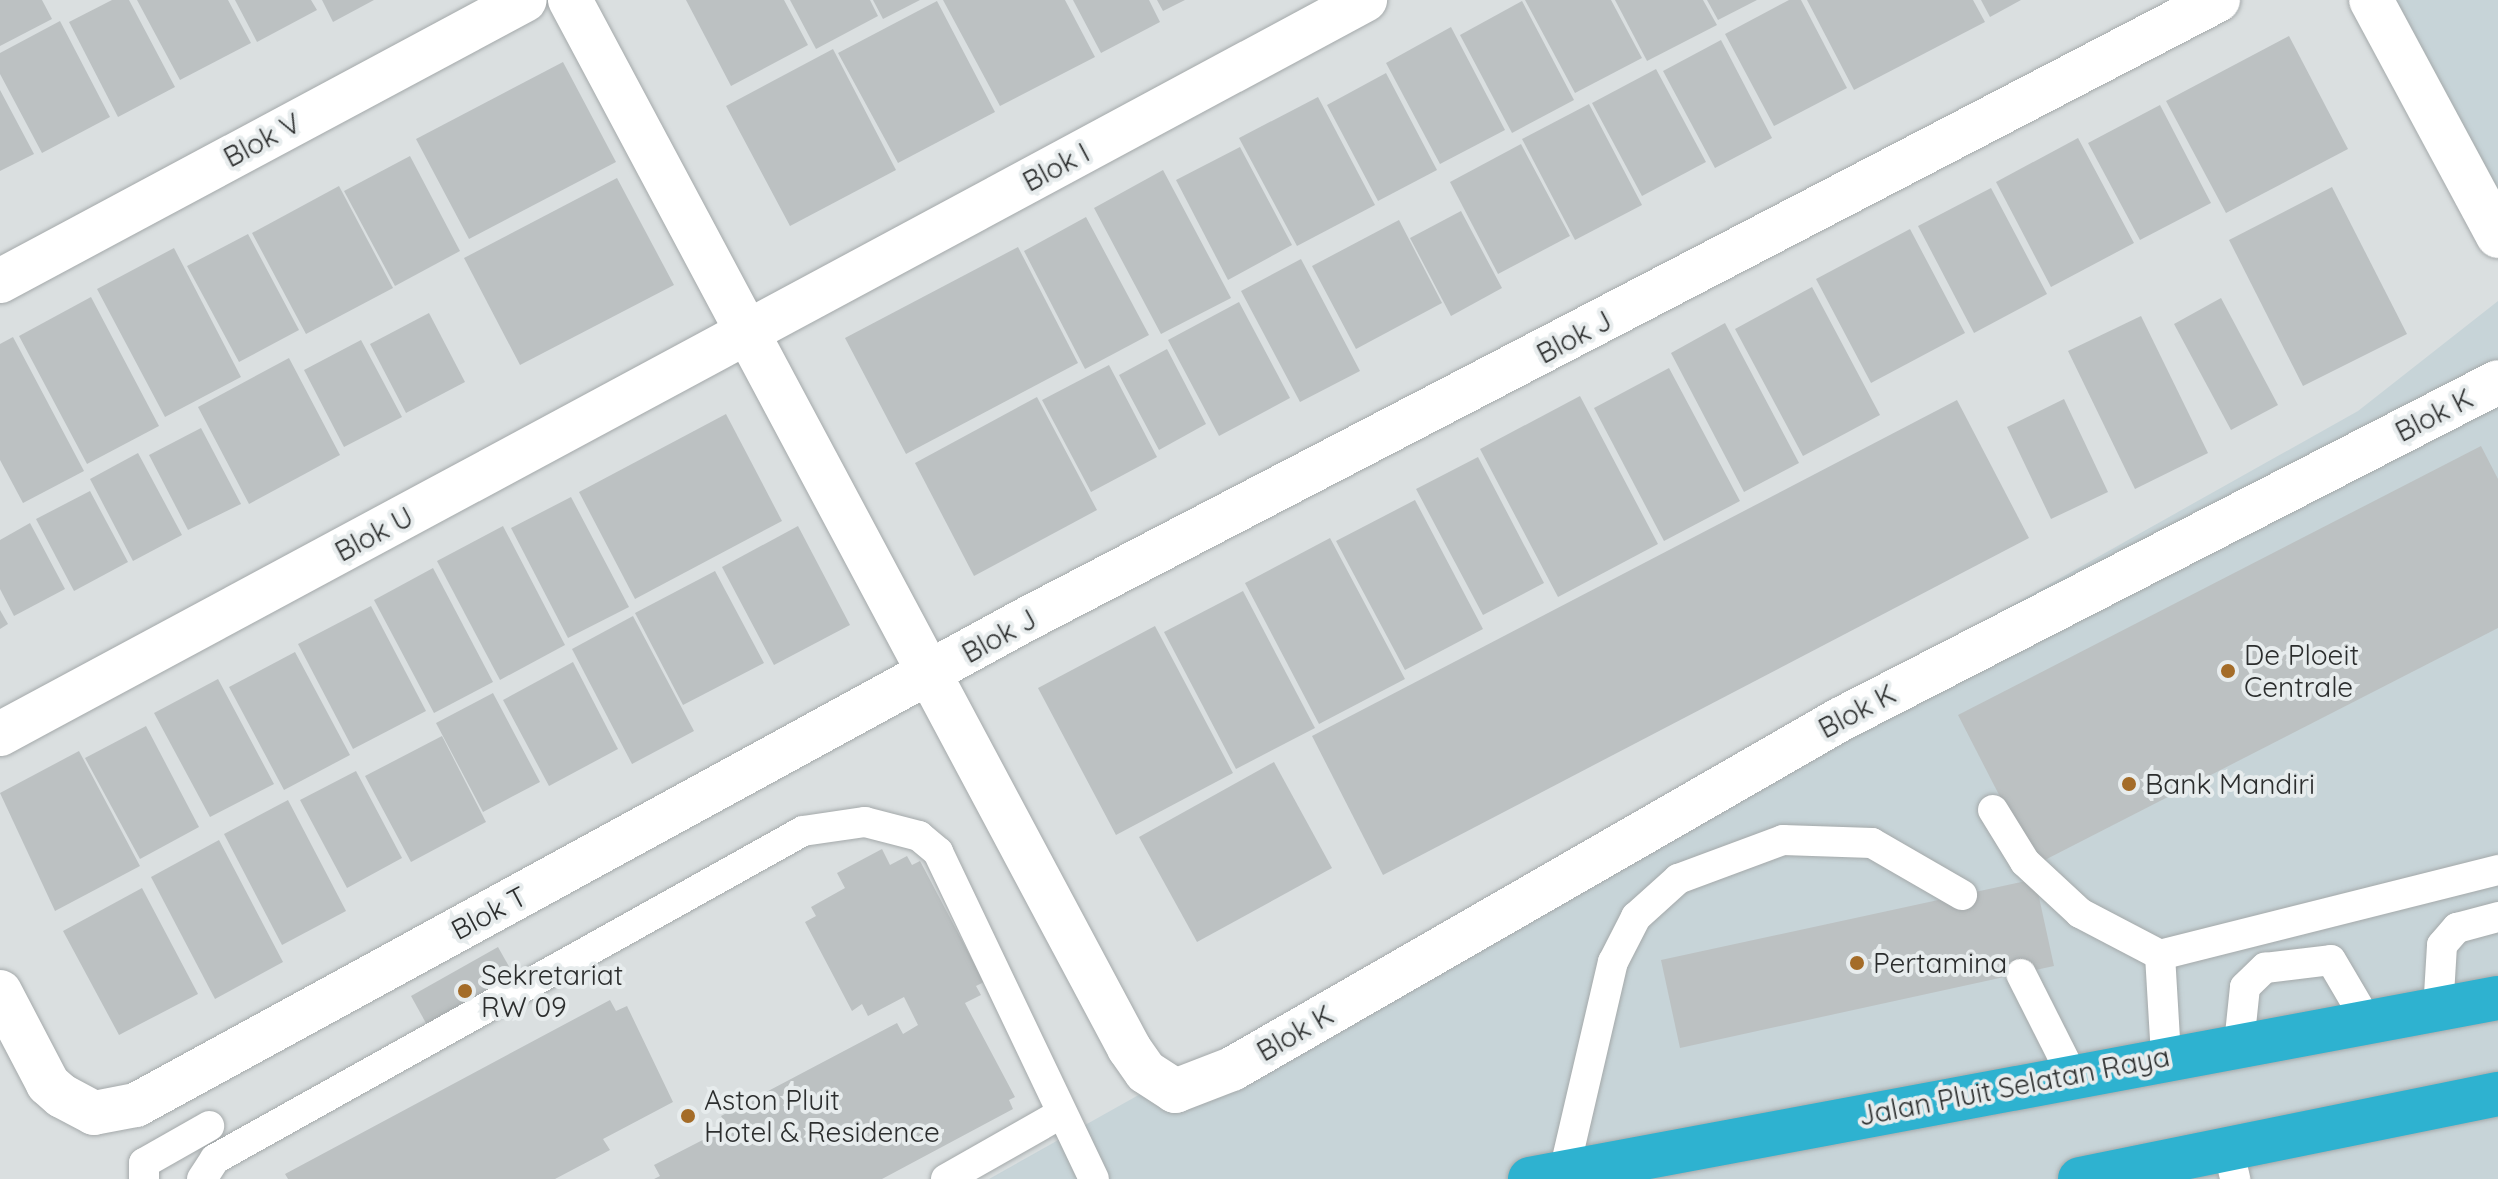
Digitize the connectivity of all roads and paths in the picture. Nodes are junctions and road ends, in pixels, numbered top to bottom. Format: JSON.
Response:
{"nodes":[{"id":1,"x":525,"y":0,"type":"edge"},
{"id":2,"x":570,"y":0,"type":"edge"},
{"id":3,"x":1365,"y":0,"type":"edge"},
{"id":4,"x":2218,"y":0,"type":"edge"},
{"id":5,"x":2371,"y":0,"type":"edge"},
{"id":6,"x":2498,"y":236,"type":"edge"},
{"id":7,"x":0,"y":281,"type":"edge"},
{"id":8,"x":748,"y":333,"type":"junction"},
{"id":9,"x":2498,"y":382,"type":"edge"},
{"id":10,"x":929,"y":674,"type":"junction"},
{"id":11,"x":0,"y":734,"type":"edge"},
{"id":12,"x":1993,"y":810,"type":"dead end"},
{"id":13,"x":2498,"y":870,"type":"edge"},
{"id":14,"x":1962,"y":895,"type":"dead end"},
{"id":15,"x":2498,"y":917,"type":"edge"},
{"id":16,"x":2160,"y":955,"type":"junction"},
{"id":17,"x":2021,"y":974,"type":"dead end"},
{"id":18,"x":0,"y":992,"type":"edge"},
{"id":19,"x":2498,"y":998,"type":"edge"},
{"id":20,"x":2438,"y":1011,"type":"junction"},
{"id":21,"x":2368,"y":1023,"type":"junction"},
{"id":22,"x":2239,"y":1044,"type":"junction"},
{"id":23,"x":2166,"y":1057,"type":"junction"},
{"id":24,"x":2072,"y":1075,"type":"junction"},
{"id":25,"x":2498,"y":1094,"type":"edge"},
{"id":26,"x":1062,"y":1113,"type":"junction"},
{"id":27,"x":209,"y":1126,"type":"dead end"},
{"id":28,"x":2232,"y":1166,"type":"edge"},
{"id":29,"x":2126,"y":1174,"type":"edge"},
{"id":30,"x":1547,"y":1175,"type":"edge"},
{"id":31,"x":144,"y":1179,"type":"edge"},
{"id":32,"x":203,"y":1179,"type":"edge"},
{"id":33,"x":946,"y":1179,"type":"edge"},
{"id":34,"x":1094,"y":1179,"type":"edge"},
{"id":35,"x":2080,"y":1179,"type":"edge"}],
"edges":[{"from":1,"to":7,"type":"street","name":"Blok V"},
{"from":2,"to":8,"type":"street"},
{"from":3,"to":8,"type":"street","name":"Blok I"},
{"from":4,"to":10,"type":"street","name":"Blok J"},
{"from":5,"to":6,"type":"street"},
{"from":8,"to":10,"type":"street"},
{"from":8,"to":11,"type":"street","name":"Blok U"},
{"from":9,"to":10,"type":"street","name":"Blok K"},
{"from":10,"to":18,"type":"street","name":"Blok T"},
{"from":12,"to":16,"type":"lane"},
{"from":13,"to":16,"type":"lane"},
{"from":14,"to":30,"type":"lane"},
{"from":15,"to":20,"type":"lane"},
{"from":16,"to":23,"type":"lane"},
{"from":17,"to":24,"type":"lane"},
{"from":19,"to":20,"type":"highway","name":"Jalan Pluit Selatan Raya"},
{"from":20,"to":21,"type":"highway","name":"Jalan Pluit Selatan Raya"},
{"from":21,"to":22,"type":"highway","name":"Jalan Pluit Selatan Raya"},
{"from":21,"to":22,"type":"lane"},
{"from":22,"to":23,"type":"highway","name":"Jalan Pluit Selatan Raya"},
{"from":23,"to":24,"type":"highway","name":"Jalan Pluit Selatan Raya"},
{"from":24,"to":30,"type":"highway","name":"Jalan Pluit Selatan Raya"},
{"from":25,"to":28,"type":"highway"},
{"from":26,"to":32,"type":"lane"},
{"from":26,"to":33,"type":"lane"},
{"from":26,"to":34,"type":"lane"},
{"from":27,"to":31,"type":"lane"},
{"from":28,"to":29,"type":"highway"},
{"from":29,"to":35,"type":"highway"}]}
